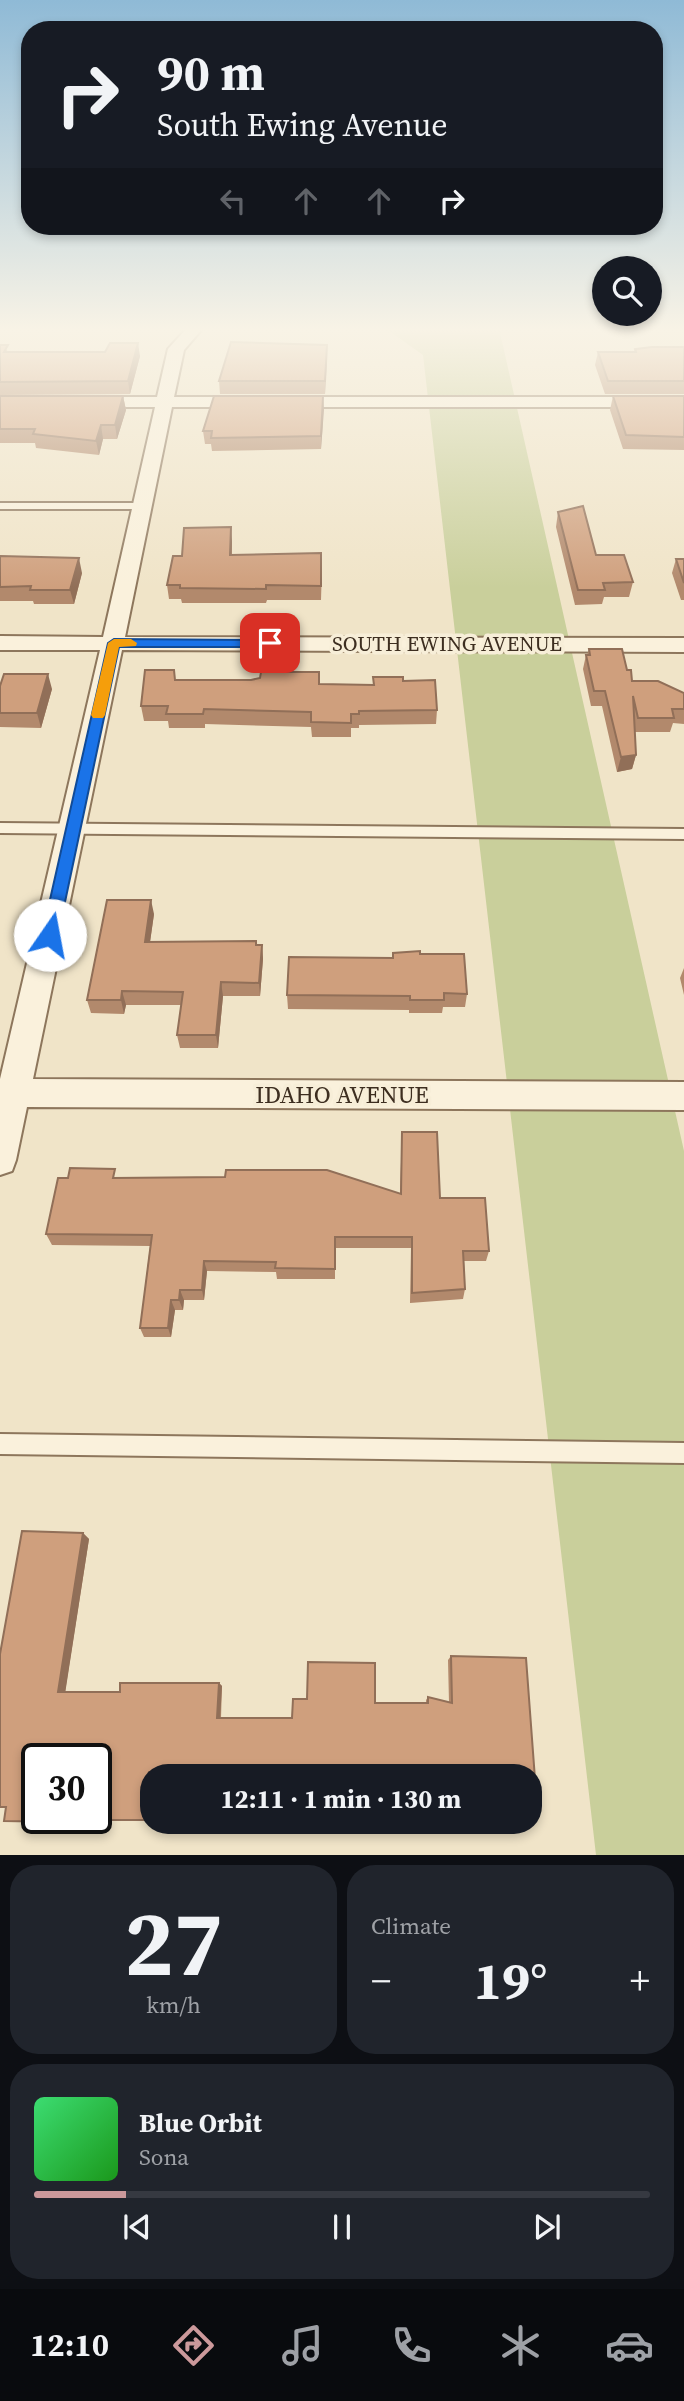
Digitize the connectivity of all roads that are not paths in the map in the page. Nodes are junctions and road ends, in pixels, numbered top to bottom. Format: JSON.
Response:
{"nodes":[{"id":1,"x":162,"y":415,"type":"edge"},
{"id":2,"x":0,"y":506,"type":"edge"},
{"id":3,"x":144,"y":506,"type":"junction"},
{"id":4,"x":0,"y":643,"type":"edge"},
{"id":5,"x":114,"y":643,"type":"junction"},
{"id":6,"x":684,"y":645,"type":"edge"},
{"id":7,"x":0,"y":828,"type":"edge"},
{"id":8,"x":73,"y":829,"type":"junction"},
{"id":9,"x":684,"y":834,"type":"edge"},
{"id":10,"x":8,"y":1093,"type":"edge"},
{"id":11,"x":684,"y":1096,"type":"edge"},
{"id":12,"x":0,"y":1160,"type":"edge"},
{"id":13,"x":0,"y":1444,"type":"edge"},
{"id":14,"x":684,"y":1453,"type":"edge"}],
"edges":[{"from":1,"to":3,"type":"street"},
{"from":2,"to":3,"type":"lane"},
{"from":3,"to":5,"type":"street"},
{"from":4,"to":5,"type":"street","name":"SOUTH EWING AVENUE"},
{"from":5,"to":6,"type":"street","name":"SOUTH EWING AVENUE"},
{"from":5,"to":8,"type":"street"},
{"from":7,"to":8,"type":"lane"},
{"from":8,"to":9,"type":"lane"},
{"from":8,"to":10,"type":"street"},
{"from":10,"to":11,"type":"street","name":"IDAHO AVENUE"},
{"from":10,"to":12,"type":"street"},
{"from":13,"to":14,"type":"lane"}]}
